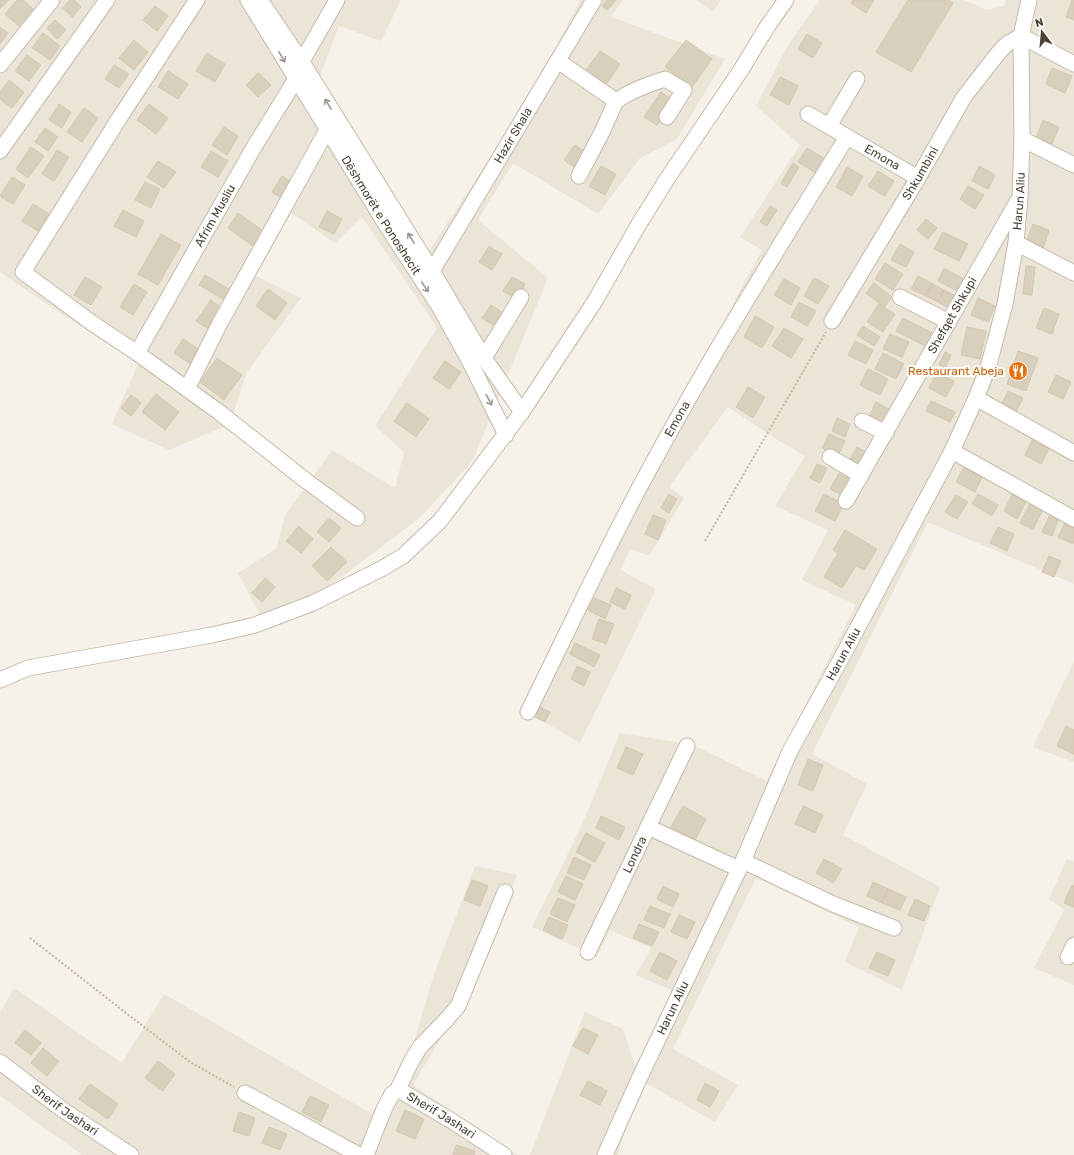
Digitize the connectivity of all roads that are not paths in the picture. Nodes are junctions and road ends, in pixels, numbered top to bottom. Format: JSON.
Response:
{"nodes":[{"id":1,"x":52,"y":0,"type":"edge"},
{"id":2,"x":107,"y":0,"type":"edge"},
{"id":3,"x":197,"y":0,"type":"edge"},
{"id":4,"x":248,"y":0,"type":"edge"},
{"id":5,"x":260,"y":0,"type":"edge"},
{"id":6,"x":337,"y":0,"type":"edge"},
{"id":7,"x":594,"y":0,"type":"edge"},
{"id":8,"x":786,"y":0,"type":"edge"},
{"id":9,"x":1030,"y":0,"type":"edge"},
{"id":10,"x":271,"y":27,"type":"junction"},
{"id":11,"x":1021,"y":36,"type":"junction"},
{"id":12,"x":558,"y":60,"type":"junction"},
{"id":13,"x":302,"y":62,"type":"junction"},
{"id":14,"x":1074,"y":64,"type":"edge"},
{"id":15,"x":0,"y":65,"type":"edge"},
{"id":16,"x":295,"y":78,"type":"junction"},
{"id":17,"x":857,"y":79,"type":"dead end"},
{"id":18,"x":616,"y":101,"type":"junction"},
{"id":19,"x":808,"y":114,"type":"dead end"},
{"id":20,"x":667,"y":117,"type":"dead end"},
{"id":21,"x":333,"y":125,"type":"junction"},
{"id":22,"x":829,"y":126,"type":"junction"},
{"id":23,"x":847,"y":137,"type":"junction"},
{"id":24,"x":1022,"y":139,"type":"junction"},
{"id":25,"x":0,"y":151,"type":"edge"},
{"id":26,"x":1074,"y":165,"type":"edge"},
{"id":27,"x":579,"y":176,"type":"dead end"},
{"id":28,"x":918,"y":178,"type":"junction"},
{"id":29,"x":1020,"y":198,"type":"junction"},
{"id":30,"x":1016,"y":243,"type":"junction"},
{"id":31,"x":432,"y":271,"type":"junction"},
{"id":32,"x":1074,"y":273,"type":"edge"},
{"id":33,"x":521,"y":297,"type":"dead end"},
{"id":34,"x":900,"y":297,"type":"dead end"},
{"id":35,"x":832,"y":321,"type":"road end"},
{"id":36,"x":949,"y":322,"type":"junction"},
{"id":37,"x":456,"y":324,"type":"junction"},
{"id":38,"x":137,"y":353,"type":"junction"},
{"id":39,"x":484,"y":358,"type":"junction"},
{"id":40,"x":186,"y":389,"type":"junction"},
{"id":41,"x":976,"y":398,"type":"junction"},
{"id":42,"x":522,"y":412,"type":"junction"},
{"id":43,"x":862,"y":420,"type":"dead end"},
{"id":44,"x":886,"y":433,"type":"junction"},
{"id":45,"x":506,"y":435,"type":"junction"},
{"id":46,"x":952,"y":451,"type":"junction"},
{"id":47,"x":1074,"y":453,"type":"edge"},
{"id":48,"x":830,"y":457,"type":"dead end"},
{"id":49,"x":861,"y":475,"type":"junction"},
{"id":50,"x":846,"y":502,"type":"dead end"},
{"id":51,"x":357,"y":518,"type":"dead end"},
{"id":52,"x":1074,"y":519,"type":"edge"},
{"id":53,"x":0,"y":680,"type":"edge"},
{"id":54,"x":528,"y":712,"type":"dead end"},
{"id":55,"x":687,"y":746,"type":"dead end"},
{"id":56,"x":648,"y":827,"type":"junction"},
{"id":57,"x":741,"y":865,"type":"junction"},
{"id":58,"x":505,"y":892,"type":"dead end"},
{"id":59,"x":894,"y":928,"type":"dead end"},
{"id":60,"x":588,"y":952,"type":"dead end"},
{"id":61,"x":0,"y":1062,"type":"edge"},
{"id":62,"x":397,"y":1091,"type":"junction"},
{"id":63,"x":245,"y":1093,"type":"road end"},
{"id":64,"x":495,"y":1152,"type":"edge"},
{"id":65,"x":131,"y":1155,"type":"edge"},
{"id":66,"x":358,"y":1155,"type":"edge"},
{"id":67,"x":366,"y":1155,"type":"edge"},
{"id":68,"x":605,"y":1155,"type":"edge"}],
"edges":[{"from":1,"to":15,"type":"street"},
{"from":2,"to":25,"type":"street"},
{"from":3,"to":38,"type":"street"},
{"from":4,"to":10,"type":"street","name":"Dëshmorët e Ponoshecit"},
{"from":5,"to":10,"type":"street","name":"Dëshmorët e Ponoshecit"},
{"from":6,"to":13,"type":"street","name":"Afrim Musliu"},
{"from":7,"to":12,"type":"street","name":"Hazir Shala"},
{"from":8,"to":42,"type":"street"},
{"from":9,"to":11,"type":"street","name":"Harun Aliu"},
{"from":10,"to":13,"type":"street","name":"Dëshmorët e Ponoshecit"},
{"from":10,"to":16,"type":"street","name":"Dëshmorët e Ponoshecit","one_way":true},
{"from":11,"to":14,"type":"street"},
{"from":11,"to":24,"type":"street","name":"Harun Aliu"},
{"from":11,"to":28,"type":"street","name":"Shkumbini"},
{"from":12,"to":18,"type":"street"},
{"from":12,"to":31,"type":"street","name":"Hazir Shala"},
{"from":13,"to":16,"type":"street","name":"Afrim Musliu"},
{"from":21,"to":13,"type":"street","name":"Dëshmorët e Ponoshecit","one_way":true},
{"from":16,"to":21,"type":"street","name":"Dëshmorët e Ponoshecit"},
{"from":16,"to":38,"type":"street","name":"Afrim Musliu"},
{"from":17,"to":22,"type":"street"},
{"from":18,"to":20,"type":"street"},
{"from":18,"to":27,"type":"street"},
{"from":19,"to":22,"type":"street","name":"Emona"},
{"from":31,"to":21,"type":"street","name":"Dëshmorët e Ponoshecit","one_way":true},
{"from":21,"to":37,"type":"street","name":"Dëshmorët e Ponoshecit","one_way":true},
{"from":21,"to":40,"type":"street"},
{"from":22,"to":23,"type":"street","name":"Emona"},
{"from":23,"to":28,"type":"street","name":"Emona"},
{"from":23,"to":54,"type":"street","name":"Emona"},
{"from":24,"to":26,"type":"street"},
{"from":24,"to":29,"type":"street","name":"Harun Aliu"},
{"from":28,"to":35,"type":"street","name":"Shkumbini"},
{"from":29,"to":30,"type":"street","name":"Harun Aliu"},
{"from":29,"to":36,"type":"street","name":"Shefqet Shkupi"},
{"from":30,"to":32,"type":"street"},
{"from":30,"to":41,"type":"street","name":"Harun Aliu"},
{"from":31,"to":37,"type":"street","name":"Dëshmorët e Ponoshecit"},
{"from":33,"to":39,"type":"street"},
{"from":34,"to":36,"type":"street"},
{"from":36,"to":44,"type":"street","name":"Shefqet Shkupi"},
{"from":37,"to":39,"type":"street","name":"Dëshmorët e Ponoshecit"},
{"from":37,"to":45,"type":"street","name":"Dëshmorët e Ponoshecit","one_way":true},
{"from":38,"to":40,"type":"street"},
{"from":39,"to":42,"type":"street","name":"Dëshmorët e Ponoshecit"},
{"from":40,"to":51,"type":"street"},
{"from":41,"to":46,"type":"street","name":"Harun Aliu"},
{"from":41,"to":47,"type":"street"},
{"from":42,"to":45,"type":"street"},
{"from":43,"to":44,"type":"street"},
{"from":44,"to":49,"type":"street","name":"Shefqet Shkupi"},
{"from":45,"to":53,"type":"street"},
{"from":46,"to":52,"type":"street"},
{"from":46,"to":57,"type":"street","name":"Harun Aliu"},
{"from":48,"to":49,"type":"street"},
{"from":49,"to":50,"type":"street","name":"Shefqet Shkupi"},
{"from":55,"to":56,"type":"street"},
{"from":56,"to":57,"type":"street","name":"Londra"},
{"from":56,"to":60,"type":"street","name":"Londra"},
{"from":57,"to":59,"type":"street"},
{"from":57,"to":68,"type":"street","name":"Harun Aliu"},
{"from":58,"to":62,"type":"street"},
{"from":61,"to":65,"type":"street","name":"Sherif Jashari"},
{"from":62,"to":64,"type":"street","name":"Sherif Jashari"},
{"from":62,"to":67,"type":"street","name":"Sherif Jashari"},
{"from":63,"to":66,"type":"street"}]}
